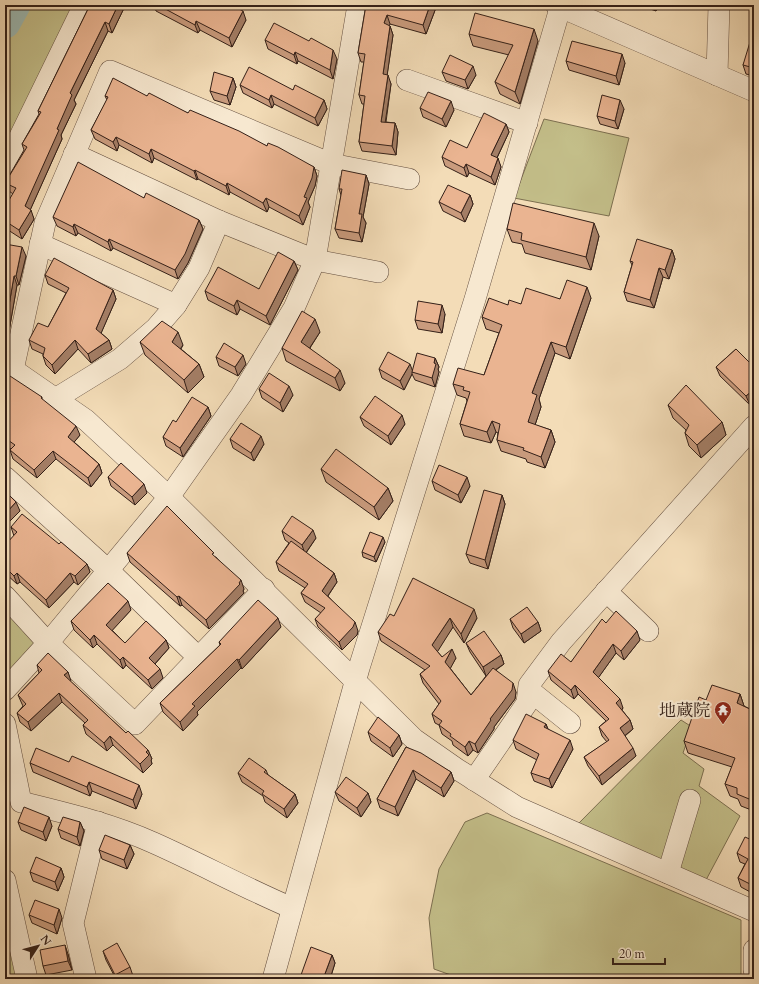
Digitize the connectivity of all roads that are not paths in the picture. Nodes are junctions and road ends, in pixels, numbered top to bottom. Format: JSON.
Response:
{"nodes":[{"id":1,"x":84,"y":5,"type":"edge"},
{"id":2,"x":358,"y":5,"type":"edge"},
{"id":3,"x":719,"y":5,"type":"edge"},
{"id":4,"x":559,"y":6,"type":"edge"},
{"id":5,"x":717,"y":75,"type":"junction"},
{"id":6,"x":407,"y":80,"type":"dead end"},
{"id":7,"x":754,"y":91,"type":"edge"},
{"id":8,"x":527,"y":123,"type":"junction"},
{"id":9,"x":74,"y":154,"type":"junction"},
{"id":10,"x":330,"y":164,"type":"junction"},
{"id":11,"x":5,"y":167,"type":"edge"},
{"id":12,"x":409,"y":179,"type":"dead end"},
{"id":13,"x":219,"y":221,"type":"junction"},
{"id":14,"x":40,"y":244,"type":"junction"},
{"id":15,"x":315,"y":260,"type":"junction"},
{"id":16,"x":378,"y":272,"type":"dead end"},
{"id":17,"x":176,"y":305,"type":"junction"},
{"id":18,"x":9,"y":367,"type":"edge"},
{"id":19,"x":55,"y":399,"type":"junction"},
{"id":20,"x":754,"y":426,"type":"edge"},
{"id":21,"x":5,"y":477,"type":"edge"},
{"id":22,"x":169,"y":497,"type":"junction"},
{"id":23,"x":108,"y":570,"type":"junction"},
{"id":24,"x":264,"y":590,"type":"junction"},
{"id":25,"x":606,"y":592,"type":"junction"},
{"id":26,"x":5,"y":596,"type":"edge"},
{"id":27,"x":648,"y":631,"type":"dead end"},
{"id":28,"x":48,"y":643,"type":"junction"},
{"id":29,"x":199,"y":658,"type":"junction"},
{"id":30,"x":357,"y":680,"type":"junction"},
{"id":31,"x":5,"y":690,"type":"edge"},
{"id":32,"x":529,"y":690,"type":"junction"},
{"id":33,"x":570,"y":723,"type":"dead end"},
{"id":34,"x":5,"y":724,"type":"edge"},
{"id":35,"x":474,"y":780,"type":"junction"},
{"id":36,"x":690,"y":800,"type":"dead end"},
{"id":37,"x":98,"y":822,"type":"junction"},
{"id":38,"x":668,"y":873,"type":"junction"},
{"id":39,"x":5,"y":880,"type":"edge"},
{"id":40,"x":292,"y":908,"type":"junction"},
{"id":41,"x":754,"y":911,"type":"edge"},
{"id":42,"x":754,"y":950,"type":"edge"},
{"id":43,"x":754,"y":970,"type":"edge"},
{"id":44,"x":27,"y":979,"type":"edge"},
{"id":45,"x":86,"y":979,"type":"edge"},
{"id":46,"x":273,"y":979,"type":"edge"}],
"edges":[{"from":1,"to":11,"type":"street"},
{"from":2,"to":10,"type":"street"},
{"from":3,"to":5,"type":"street"},
{"from":4,"to":5,"type":"street"},
{"from":4,"to":8,"type":"street"},
{"from":5,"to":7,"type":"street"},
{"from":6,"to":8,"type":"street"},
{"from":8,"to":30,"type":"street"},
{"from":9,"to":10,"type":"street"},
{"from":9,"to":13,"type":"street"},
{"from":9,"to":14,"type":"street"},
{"from":10,"to":12,"type":"street"},
{"from":10,"to":15,"type":"street"},
{"from":13,"to":15,"type":"street"},
{"from":13,"to":17,"type":"street"},
{"from":14,"to":17,"type":"street"},
{"from":14,"to":18,"type":"street"},
{"from":15,"to":16,"type":"street"},
{"from":15,"to":22,"type":"street"},
{"from":17,"to":19,"type":"street"},
{"from":18,"to":19,"type":"street"},
{"from":19,"to":22,"type":"street"},
{"from":20,"to":25,"type":"street"},
{"from":21,"to":23,"type":"street"},
{"from":22,"to":23,"type":"street"},
{"from":22,"to":24,"type":"street"},
{"from":23,"to":28,"type":"street"},
{"from":23,"to":29,"type":"street"},
{"from":24,"to":29,"type":"street"},
{"from":24,"to":30,"type":"street"},
{"from":25,"to":27,"type":"street"},
{"from":25,"to":32,"type":"street"},
{"from":26,"to":28,"type":"street"},
{"from":28,"to":29,"type":"street"},
{"from":28,"to":31,"type":"street"},
{"from":30,"to":35,"type":"street"},
{"from":30,"to":40,"type":"street"},
{"from":32,"to":33,"type":"street"},
{"from":32,"to":35,"type":"street"},
{"from":34,"to":37,"type":"street"},
{"from":35,"to":38,"type":"street"},
{"from":36,"to":38,"type":"street"},
{"from":37,"to":40,"type":"street"},
{"from":37,"to":45,"type":"street"},
{"from":38,"to":41,"type":"street"},
{"from":39,"to":44,"type":"street"},
{"from":40,"to":46,"type":"street"},
{"from":42,"to":43,"type":"street"}]}
